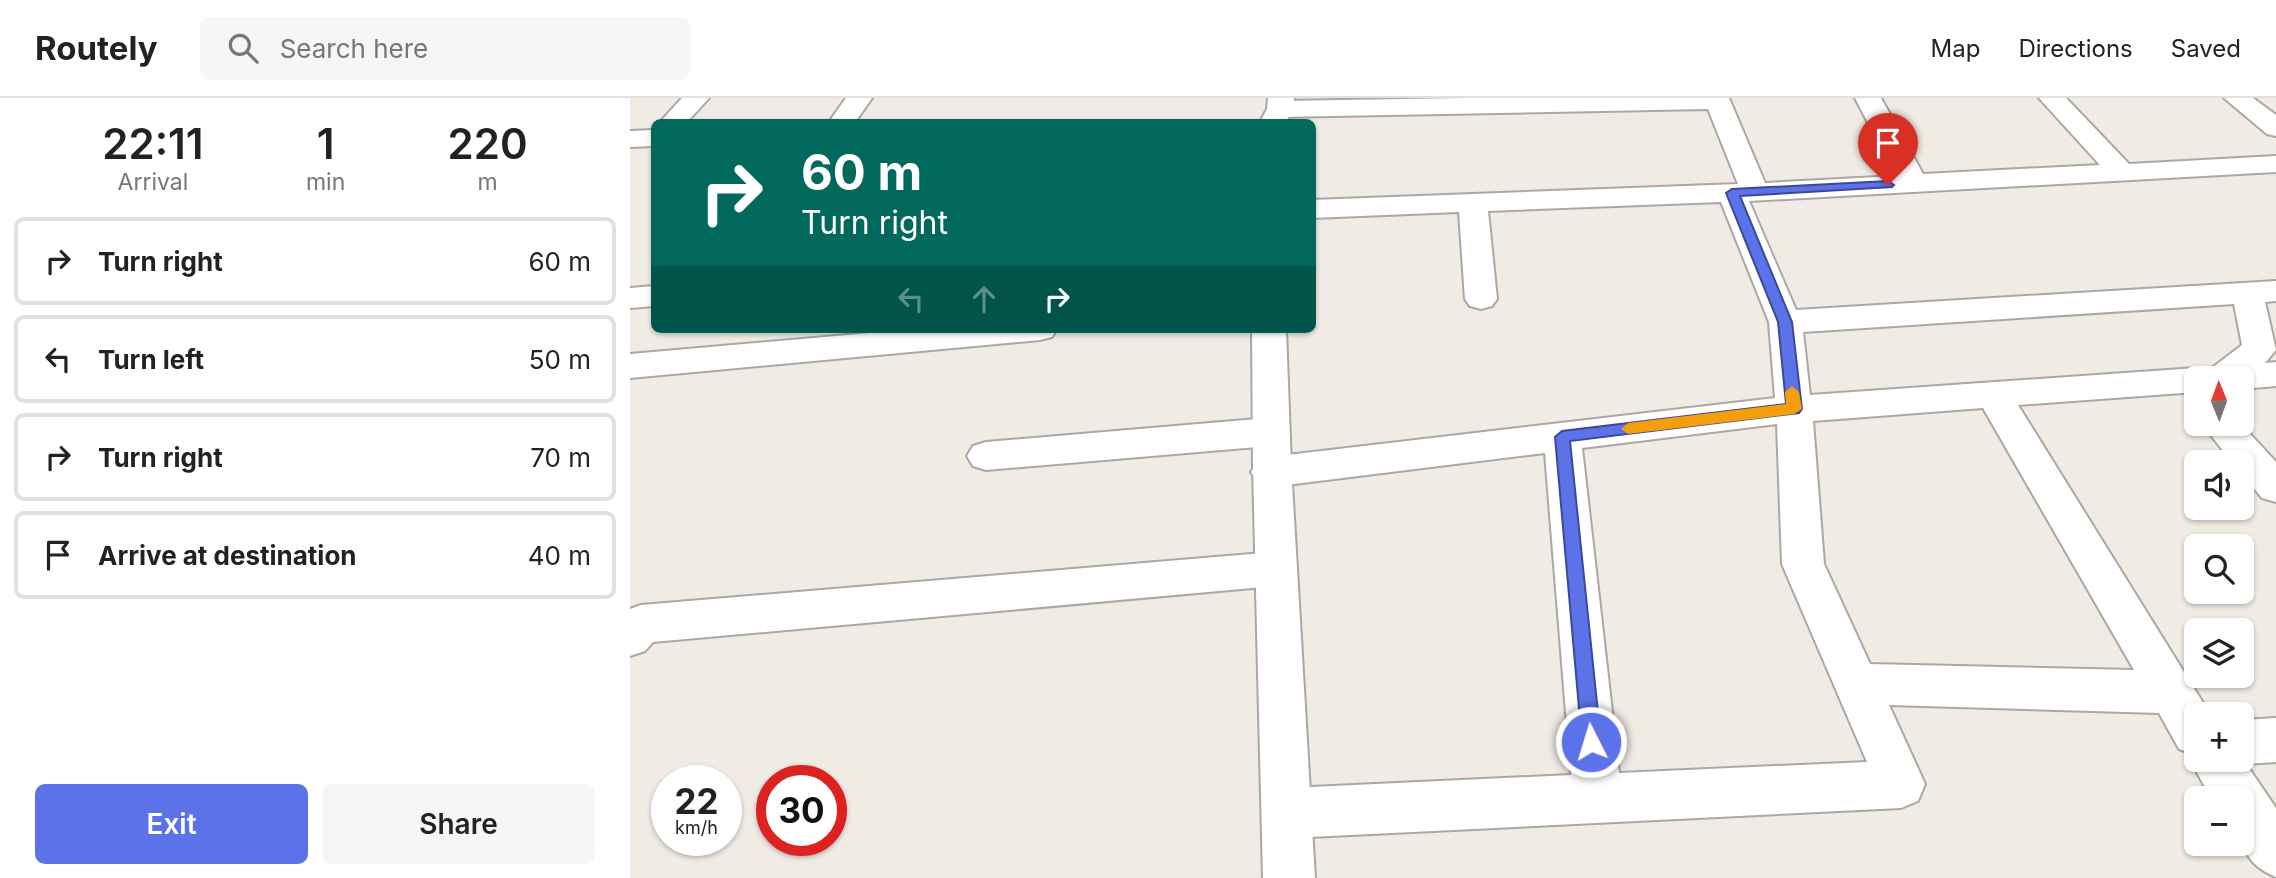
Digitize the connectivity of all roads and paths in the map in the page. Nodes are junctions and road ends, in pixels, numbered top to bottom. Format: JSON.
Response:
{"nodes":[{"id":1,"x":696,"y":98,"type":"edge"},
{"id":2,"x":859,"y":98,"type":"edge"},
{"id":3,"x":1867,"y":98,"type":"edge"},
{"id":4,"x":2052,"y":98,"type":"edge"},
{"id":5,"x":2237,"y":98,"type":"edge"},
{"id":6,"x":1717,"y":99,"type":"edge"},
{"id":7,"x":1599,"y":100,"type":"edge"},
{"id":8,"x":1278,"y":110,"type":"edge"},
{"id":9,"x":676,"y":119,"type":"edge"},
{"id":10,"x":844,"y":119,"type":"edge"},
{"id":11,"x":2276,"y":128,"type":"edge"},
{"id":12,"x":651,"y":138,"type":"edge"},
{"id":13,"x":630,"y":139,"type":"edge"},
{"id":14,"x":2276,"y":164,"type":"edge"},
{"id":15,"x":2122,"y":172,"type":"junction"},
{"id":16,"x":1914,"y":183,"type":"junction"},
{"id":17,"x":1744,"y":192,"type":"junction"},
{"id":18,"x":1473,"y":203,"type":"junction"},
{"id":19,"x":1316,"y":209,"type":"edge"},
{"id":20,"x":2262,"y":291,"type":"edge"},
{"id":21,"x":651,"y":296,"type":"edge"},
{"id":22,"x":630,"y":298,"type":"edge"},
{"id":23,"x":1481,"y":299,"type":"dead end"},
{"id":24,"x":1785,"y":322,"type":"junction"},
{"id":25,"x":996,"y":333,"type":"edge"},
{"id":26,"x":1269,"y":333,"type":"edge"},
{"id":27,"x":630,"y":366,"type":"edge"},
{"id":28,"x":2238,"y":366,"type":"edge"},
{"id":29,"x":2276,"y":374,"type":"edge"},
{"id":30,"x":2254,"y":376,"type":"edge"},
{"id":31,"x":2184,"y":386,"type":"edge"},
{"id":32,"x":1993,"y":395,"type":"junction"},
{"id":33,"x":1794,"y":409,"type":"junction"},
{"id":34,"x":2231,"y":436,"type":"edge"},
{"id":35,"x":1562,"y":437,"type":"junction"},
{"id":36,"x":1270,"y":452,"type":"junction"},
{"id":37,"x":986,"y":456,"type":"dead end"},
{"id":38,"x":2276,"y":487,"type":"edge"},
{"id":39,"x":1276,"y":569,"type":"junction"},
{"id":40,"x":630,"y":637,"type":"edge"},
{"id":41,"x":1856,"y":684,"type":"junction"},
{"id":42,"x":2172,"y":692,"type":"junction"},
{"id":43,"x":2184,"y":712,"type":"edge"},
{"id":44,"x":2276,"y":740,"type":"edge"},
{"id":45,"x":2254,"y":741,"type":"edge"},
{"id":46,"x":1597,"y":798,"type":"junction"},
{"id":47,"x":1289,"y":813,"type":"junction"},
{"id":48,"x":2254,"y":819,"type":"edge"},
{"id":49,"x":2276,"y":852,"type":"edge"},
{"id":50,"x":1289,"y":878,"type":"edge"}],
"edges":[{"from":1,"to":9,"type":"street"},
{"from":2,"to":10,"type":"street"},
{"from":3,"to":16,"type":"street"},
{"from":4,"to":15,"type":"street"},
{"from":5,"to":11,"type":"street"},
{"from":6,"to":7,"type":"street"},
{"from":6,"to":17,"type":"street"},
{"from":7,"to":8,"type":"street"},
{"from":12,"to":13,"type":"street"},
{"from":14,"to":15,"type":"street"},
{"from":15,"to":16,"type":"street"},
{"from":16,"to":17,"type":"street"},
{"from":17,"to":18,"type":"street"},
{"from":17,"to":24,"type":"street"},
{"from":18,"to":19,"type":"street"},
{"from":18,"to":23,"type":"street"},
{"from":20,"to":24,"type":"street"},
{"from":20,"to":28,"type":"street"},
{"from":21,"to":22,"type":"street"},
{"from":24,"to":33,"type":"street"},
{"from":25,"to":27,"type":"street"},
{"from":26,"to":36,"type":"street"},
{"from":29,"to":30,"type":"street"},
{"from":31,"to":32,"type":"street"},
{"from":32,"to":33,"type":"street"},
{"from":32,"to":42,"type":"street"},
{"from":33,"to":35,"type":"street"},
{"from":33,"to":41,"type":"street"},
{"from":34,"to":38,"type":"street"},
{"from":35,"to":36,"type":"street"},
{"from":35,"to":46,"type":"street"},
{"from":36,"to":37,"type":"street"},
{"from":36,"to":39,"type":"street"},
{"from":39,"to":40,"type":"street"},
{"from":39,"to":47,"type":"street"},
{"from":41,"to":42,"type":"street"},
{"from":41,"to":46,"type":"street"},
{"from":42,"to":43,"type":"street"},
{"from":44,"to":45,"type":"street"},
{"from":46,"to":47,"type":"street"},
{"from":47,"to":50,"type":"street"},
{"from":48,"to":49,"type":"street"}]}
